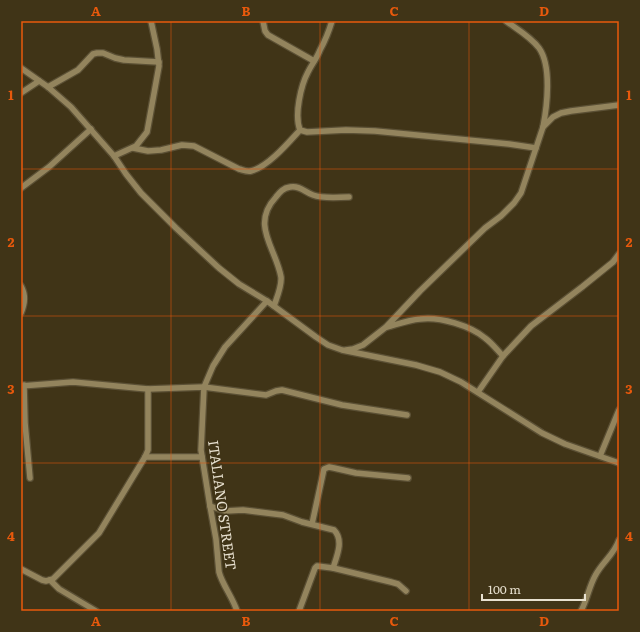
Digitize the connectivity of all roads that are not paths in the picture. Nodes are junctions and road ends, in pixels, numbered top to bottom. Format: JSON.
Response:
{"nodes":[{"id":1,"x":151,"y":21,"type":"edge"},
{"id":2,"x":263,"y":21,"type":"edge"},
{"id":3,"x":332,"y":21,"type":"edge"},
{"id":4,"x":506,"y":21,"type":"edge"},
{"id":5,"x":314,"y":61,"type":"junction"},
{"id":6,"x":159,"y":62,"type":"junction"},
{"id":7,"x":21,"y":68,"type":"edge"},
{"id":8,"x":39,"y":81,"type":"junction"},
{"id":9,"x":48,"y":87,"type":"junction"},
{"id":10,"x":21,"y":93,"type":"edge"},
{"id":11,"x":619,"y":105,"type":"edge"},
{"id":12,"x":543,"y":127,"type":"junction"},
{"id":13,"x":91,"y":129,"type":"junction"},
{"id":14,"x":300,"y":130,"type":"junction"},
{"id":15,"x":133,"y":148,"type":"junction"},
{"id":16,"x":536,"y":148,"type":"junction"},
{"id":17,"x":114,"y":156,"type":"junction"},
{"id":18,"x":21,"y":188,"type":"edge"},
{"id":19,"x":349,"y":197,"type":"dead end"},
{"id":20,"x":619,"y":254,"type":"edge"},
{"id":21,"x":21,"y":286,"type":"edge"},
{"id":22,"x":267,"y":301,"type":"junction"},
{"id":23,"x":274,"y":306,"type":"junction"},
{"id":24,"x":21,"y":312,"type":"edge"},
{"id":25,"x":386,"y":327,"type":"junction"},
{"id":26,"x":342,"y":350,"type":"junction"},
{"id":27,"x":503,"y":356,"type":"junction"},
{"id":28,"x":22,"y":386,"type":"edge"},
{"id":29,"x":204,"y":387,"type":"junction"},
{"id":30,"x":148,"y":389,"type":"junction"},
{"id":31,"x":478,"y":392,"type":"junction"},
{"id":32,"x":619,"y":410,"type":"edge"},
{"id":33,"x":407,"y":415,"type":"dead end"},
{"id":34,"x":600,"y":456,"type":"junction"},
{"id":35,"x":145,"y":457,"type":"junction"},
{"id":36,"x":202,"y":457,"type":"junction"},
{"id":37,"x":619,"y":463,"type":"edge"},
{"id":38,"x":30,"y":478,"type":"dead end"},
{"id":39,"x":408,"y":478,"type":"dead end"},
{"id":40,"x":210,"y":506,"type":"junction"},
{"id":41,"x":312,"y":524,"type":"junction"},
{"id":42,"x":619,"y":540,"type":"edge"},
{"id":43,"x":333,"y":568,"type":"junction"},
{"id":44,"x":21,"y":569,"type":"edge"},
{"id":45,"x":50,"y":580,"type":"junction"},
{"id":46,"x":406,"y":591,"type":"dead end"},
{"id":47,"x":96,"y":611,"type":"edge"},
{"id":48,"x":236,"y":611,"type":"edge"},
{"id":49,"x":299,"y":611,"type":"edge"},
{"id":50,"x":581,"y":611,"type":"edge"}],
"edges":[{"from":1,"to":6,"type":"street"},
{"from":2,"to":5,"type":"street"},
{"from":3,"to":5,"type":"street"},
{"from":4,"to":12,"type":"street"},
{"from":5,"to":14,"type":"street"},
{"from":6,"to":9,"type":"street"},
{"from":6,"to":15,"type":"street"},
{"from":7,"to":8,"type":"street"},
{"from":8,"to":9,"type":"street"},
{"from":8,"to":10,"type":"street"},
{"from":9,"to":13,"type":"street"},
{"from":11,"to":12,"type":"street"},
{"from":12,"to":16,"type":"street"},
{"from":13,"to":17,"type":"street"},
{"from":13,"to":18,"type":"street"},
{"from":14,"to":15,"type":"street"},
{"from":14,"to":16,"type":"street"},
{"from":15,"to":17,"type":"street"},
{"from":16,"to":25,"type":"street"},
{"from":17,"to":22,"type":"street"},
{"from":19,"to":23,"type":"street"},
{"from":20,"to":27,"type":"street"},
{"from":21,"to":24,"type":"street"},
{"from":22,"to":23,"type":"street"},
{"from":22,"to":29,"type":"street","name":"ITALIANO STREET"},
{"from":23,"to":26,"type":"street"},
{"from":25,"to":26,"type":"street"},
{"from":25,"to":27,"type":"street"},
{"from":26,"to":31,"type":"street"},
{"from":27,"to":31,"type":"street"},
{"from":28,"to":30,"type":"street"},
{"from":28,"to":38,"type":"street"},
{"from":29,"to":30,"type":"street"},
{"from":29,"to":33,"type":"street"},
{"from":29,"to":36,"type":"street","name":"ITALIANO STREET"},
{"from":30,"to":35,"type":"street"},
{"from":31,"to":34,"type":"street"},
{"from":32,"to":34,"type":"street"},
{"from":34,"to":37,"type":"street"},
{"from":35,"to":36,"type":"street"},
{"from":35,"to":45,"type":"street"},
{"from":36,"to":40,"type":"street","name":"ITALIANO STREET"},
{"from":39,"to":41,"type":"street"},
{"from":40,"to":41,"type":"street"},
{"from":40,"to":48,"type":"street","name":"ITALIANO STREET"},
{"from":41,"to":43,"type":"street"},
{"from":42,"to":50,"type":"street"},
{"from":43,"to":46,"type":"street"},
{"from":43,"to":49,"type":"street"},
{"from":44,"to":45,"type":"street"},
{"from":45,"to":47,"type":"street"}]}
